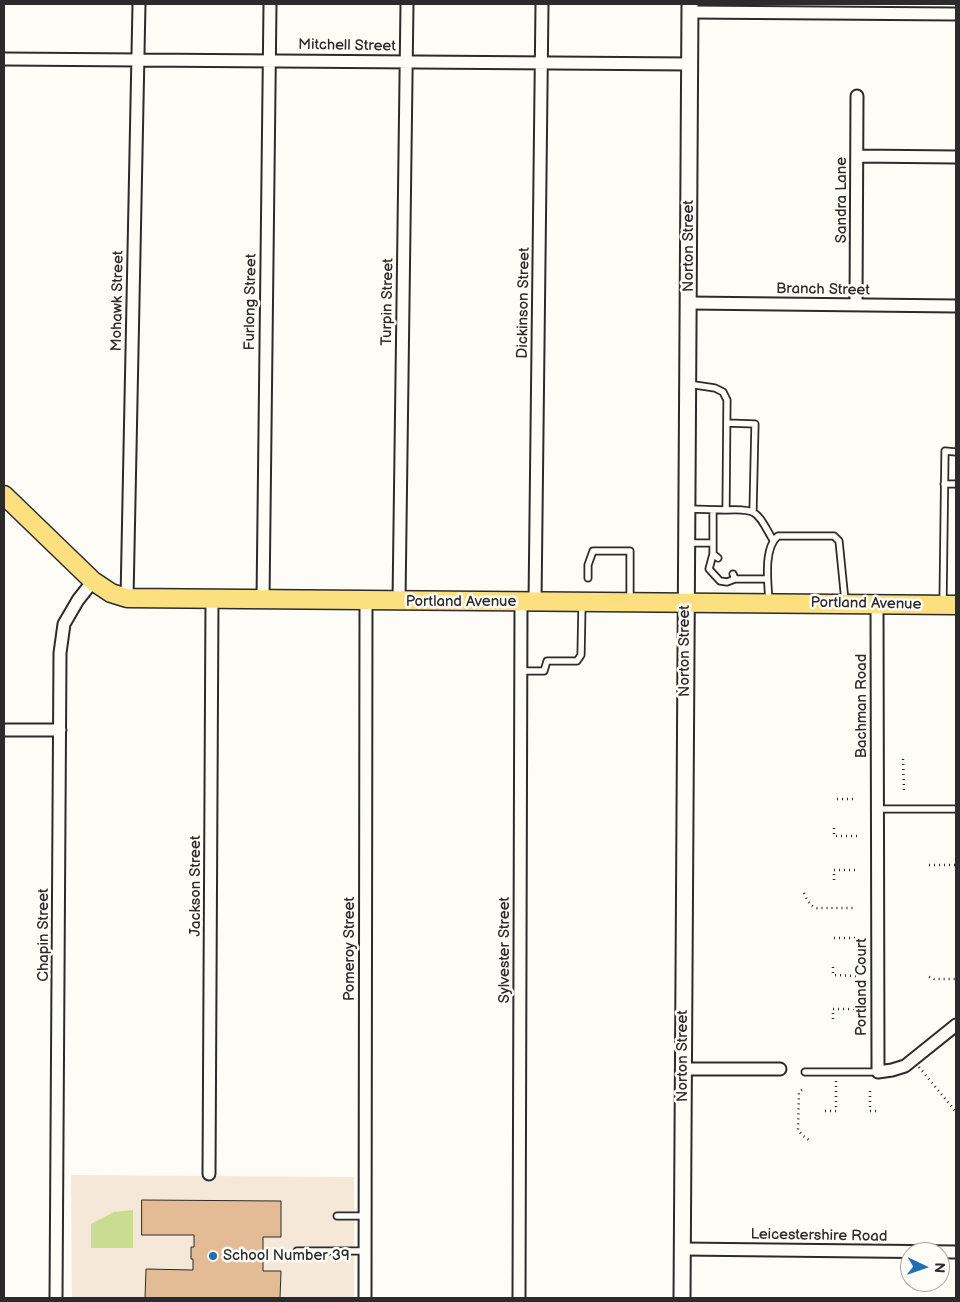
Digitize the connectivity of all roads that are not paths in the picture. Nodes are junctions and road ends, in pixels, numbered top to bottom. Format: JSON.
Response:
{"nodes":[{"id":1,"x":139,"y":4,"type":"edge"},
{"id":2,"x":270,"y":4,"type":"edge"},
{"id":3,"x":407,"y":4,"type":"edge"},
{"id":4,"x":542,"y":4,"type":"edge"},
{"id":5,"x":690,"y":8,"type":"edge"},
{"id":6,"x":956,"y":14,"type":"edge"},
{"id":7,"x":4,"y":58,"type":"edge"},
{"id":8,"x":138,"y":60,"type":"junction"},
{"id":9,"x":269,"y":61,"type":"junction"},
{"id":10,"x":406,"y":62,"type":"junction"},
{"id":11,"x":542,"y":63,"type":"junction"},
{"id":12,"x":690,"y":64,"type":"junction"},
{"id":13,"x":857,"y":96,"type":"dead end"},
{"id":14,"x":857,"y":156,"type":"junction"},
{"id":15,"x":956,"y":157,"type":"edge"},
{"id":16,"x":689,"y":303,"type":"junction"},
{"id":17,"x":856,"y":305,"type":"junction"},
{"id":18,"x":956,"y":306,"type":"edge"},
{"id":19,"x":688,"y":384,"type":"junction"},
{"id":20,"x":727,"y":423,"type":"junction"},
{"id":21,"x":956,"y":452,"type":"edge"},
{"id":22,"x":944,"y":484,"type":"junction"},
{"id":23,"x":956,"y":484,"type":"edge"},
{"id":24,"x":4,"y":495,"type":"edge"},
{"id":25,"x":688,"y":509,"type":"junction"},
{"id":26,"x":726,"y":510,"type":"junction"},
{"id":27,"x":713,"y":511,"type":"junction"},
{"id":28,"x":753,"y":511,"type":"junction"},
{"id":29,"x":773,"y":540,"type":"junction"},
{"id":30,"x":687,"y":543,"type":"junction"},
{"id":31,"x":713,"y":543,"type":"junction"},
{"id":32,"x":588,"y":578,"type":"dead end"},
{"id":33,"x":767,"y":579,"type":"junction"},
{"id":34,"x":94,"y":581,"type":"junction"},
{"id":35,"x":128,"y":598,"type":"junction"},
{"id":36,"x":212,"y":599,"type":"junction"},
{"id":37,"x":263,"y":600,"type":"junction"},
{"id":38,"x":366,"y":601,"type":"junction"},
{"id":39,"x":399,"y":601,"type":"junction"},
{"id":40,"x":528,"y":602,"type":"junction"},
{"id":41,"x":582,"y":602,"type":"junction"},
{"id":42,"x":630,"y":602,"type":"junction"},
{"id":43,"x":685,"y":602,"type":"junction"},
{"id":44,"x":769,"y":603,"type":"junction"},
{"id":45,"x":845,"y":604,"type":"junction"},
{"id":46,"x":877,"y":604,"type":"junction"},
{"id":47,"x":950,"y":604,"type":"edge"},
{"id":48,"x":521,"y":672,"type":"junction"},
{"id":49,"x":4,"y":730,"type":"edge"},
{"id":50,"x":60,"y":730,"type":"junction"},
{"id":51,"x":876,"y":809,"type":"junction"},
{"id":52,"x":956,"y":809,"type":"edge"},
{"id":53,"x":956,"y":1025,"type":"edge"},
{"id":54,"x":683,"y":1069,"type":"junction"},
{"id":55,"x":780,"y":1069,"type":"dead end"},
{"id":56,"x":805,"y":1072,"type":"dead end"},
{"id":57,"x":878,"y":1072,"type":"junction"},
{"id":58,"x":209,"y":1174,"type":"dead end"},
{"id":59,"x":337,"y":1216,"type":"dead end"},
{"id":60,"x":365,"y":1216,"type":"junction"},
{"id":61,"x":682,"y":1249,"type":"junction"},
{"id":62,"x":297,"y":1251,"type":"dead end"},
{"id":63,"x":365,"y":1251,"type":"junction"},
{"id":64,"x":956,"y":1252,"type":"edge"},
{"id":65,"x":56,"y":1298,"type":"edge"},
{"id":66,"x":365,"y":1298,"type":"edge"},
{"id":67,"x":519,"y":1298,"type":"edge"},
{"id":68,"x":682,"y":1298,"type":"edge"}],
"edges":[{"from":1,"to":8,"type":"street","name":"Mohawk Street"},
{"from":2,"to":9,"type":"street","name":"Furlong Street"},
{"from":3,"to":10,"type":"street","name":"Turpin Street"},
{"from":4,"to":11,"type":"street","name":"Dickinson Street"},
{"from":5,"to":6,"type":"street"},
{"from":5,"to":12,"type":"main road","name":"Norton Street"},
{"from":7,"to":8,"type":"street","name":"Mitchell Street"},
{"from":8,"to":9,"type":"street","name":"Mitchell Street"},
{"from":8,"to":35,"type":"street","name":"Mohawk Street"},
{"from":9,"to":10,"type":"street","name":"Mitchell Street"},
{"from":9,"to":37,"type":"street","name":"Furlong Street"},
{"from":10,"to":11,"type":"street","name":"Mitchell Street"},
{"from":10,"to":39,"type":"street","name":"Turpin Street"},
{"from":11,"to":12,"type":"street","name":"Mitchell Street"},
{"from":11,"to":40,"type":"street","name":"Dickinson Street"},
{"from":12,"to":16,"type":"main road","name":"Norton Street"},
{"from":13,"to":14,"type":"street","name":"Sandra Lane"},
{"from":14,"to":15,"type":"street"},
{"from":14,"to":17,"type":"street","name":"Sandra Lane"},
{"from":16,"to":17,"type":"street","name":"Branch Street"},
{"from":16,"to":19,"type":"main road","name":"Norton Street"},
{"from":17,"to":18,"type":"street","name":"Branch Street"},
{"from":19,"to":20,"type":"lane"},
{"from":19,"to":25,"type":"main road","name":"Norton Street"},
{"from":20,"to":26,"type":"lane"},
{"from":20,"to":28,"type":"lane"},
{"from":21,"to":22,"type":"lane"},
{"from":22,"to":23,"type":"lane"},
{"from":22,"to":47,"type":"lane"},
{"from":24,"to":34,"type":"main road","name":"Portland Avenue"},
{"from":25,"to":27,"type":"lane"},
{"from":25,"to":30,"type":"main road","name":"Norton Street"},
{"from":26,"to":27,"type":"lane"},
{"from":26,"to":28,"type":"lane"},
{"from":27,"to":31,"type":"lane"},
{"from":28,"to":29,"type":"lane"},
{"from":29,"to":33,"type":"lane"},
{"from":29,"to":45,"type":"lane"},
{"from":30,"to":31,"type":"lane"},
{"from":30,"to":43,"type":"main road","name":"Norton Street"},
{"from":31,"to":33,"type":"lane"},
{"from":32,"to":42,"type":"lane"},
{"from":33,"to":44,"type":"lane"},
{"from":34,"to":35,"type":"main road","name":"Portland Avenue"},
{"from":34,"to":50,"type":"street","name":"Chapin Street"},
{"from":35,"to":36,"type":"main road","name":"Portland Avenue"},
{"from":36,"to":37,"type":"main road","name":"Portland Avenue"},
{"from":36,"to":58,"type":"street","name":"Jackson Street"},
{"from":37,"to":38,"type":"main road","name":"Portland Avenue"},
{"from":38,"to":39,"type":"main road","name":"Portland Avenue"},
{"from":38,"to":60,"type":"street","name":"Pomeroy Street"},
{"from":39,"to":40,"type":"main road","name":"Portland Avenue"},
{"from":40,"to":41,"type":"main road","name":"Portland Avenue"},
{"from":40,"to":48,"type":"street","name":"Sylvester Street"},
{"from":41,"to":42,"type":"main road","name":"Portland Avenue"},
{"from":41,"to":48,"type":"lane"},
{"from":42,"to":43,"type":"main road","name":"Portland Avenue"},
{"from":43,"to":44,"type":"main road","name":"Portland Avenue"},
{"from":43,"to":54,"type":"main road","name":"Norton Street"},
{"from":44,"to":45,"type":"main road","name":"Portland Avenue"},
{"from":45,"to":46,"type":"main road","name":"Portland Avenue"},
{"from":46,"to":47,"type":"main road","name":"Portland Avenue"},
{"from":46,"to":51,"type":"street","name":"Bachman Road"},
{"from":48,"to":67,"type":"street","name":"Sylvester Street"},
{"from":49,"to":50,"type":"street"},
{"from":50,"to":65,"type":"street","name":"Chapin Street"},
{"from":51,"to":52,"type":"lane"},
{"from":51,"to":57,"type":"street","name":"Portland Court"},
{"from":53,"to":57,"type":"street"},
{"from":54,"to":55,"type":"street"},
{"from":54,"to":61,"type":"main road","name":"Norton Street"},
{"from":56,"to":57,"type":"lane"},
{"from":59,"to":60,"type":"lane"},
{"from":60,"to":63,"type":"street","name":"Pomeroy Street"},
{"from":61,"to":64,"type":"street","name":"Leicestershire Road"},
{"from":61,"to":68,"type":"main road","name":"Norton Street"},
{"from":62,"to":63,"type":"lane"},
{"from":63,"to":66,"type":"street","name":"Pomeroy Street"}]}
